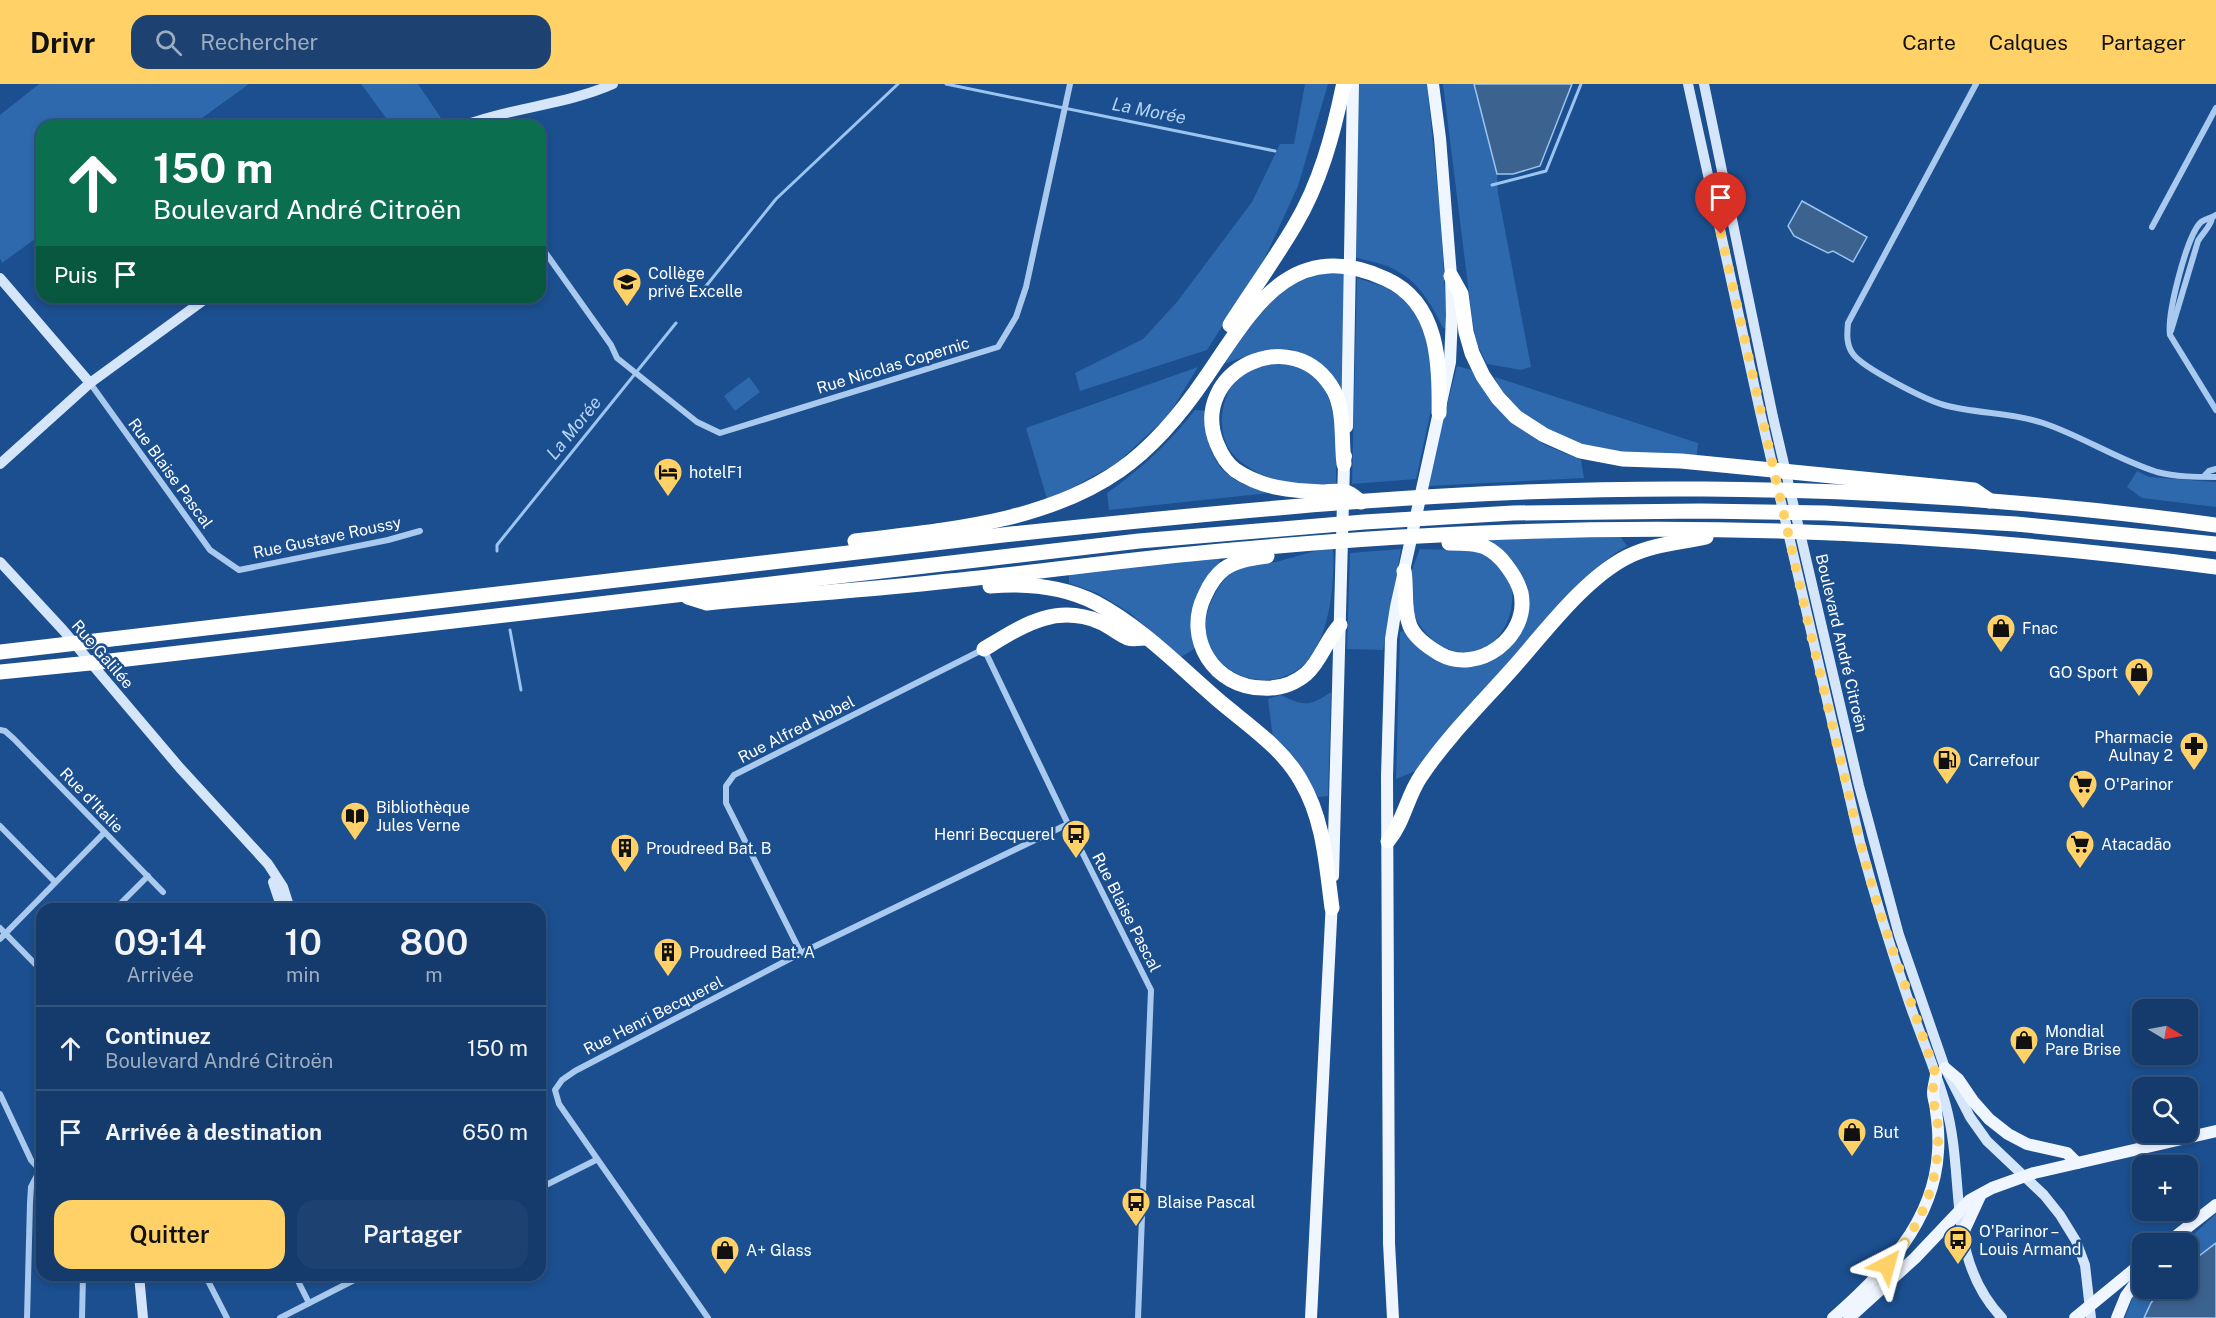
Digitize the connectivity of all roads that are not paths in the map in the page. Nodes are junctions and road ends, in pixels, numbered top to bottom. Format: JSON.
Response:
{"nodes":[{"id":1,"x":613,"y":84,"type":"edge"},
{"id":2,"x":1070,"y":84,"type":"edge"},
{"id":3,"x":1345,"y":84,"type":"edge"},
{"id":4,"x":1353,"y":84,"type":"edge"},
{"id":5,"x":1433,"y":84,"type":"edge"},
{"id":6,"x":1688,"y":84,"type":"edge"},
{"id":7,"x":1976,"y":84,"type":"edge"},
{"id":8,"x":1704,"y":85,"type":"edge"},
{"id":9,"x":2216,"y":108,"type":"edge"},
{"id":10,"x":480,"y":120,"type":"edge"},
{"id":11,"x":2214,"y":216,"type":"edge"},
{"id":12,"x":2152,"y":227,"type":"dead end"},
{"id":13,"x":546,"y":253,"type":"edge"},
{"id":14,"x":1451,"y":276,"type":"junction"},
{"id":15,"x":0,"y":278,"type":"edge"},
{"id":16,"x":200,"y":303,"type":"edge"},
{"id":17,"x":1206,"y":378,"type":"junction"},
{"id":18,"x":90,"y":383,"type":"junction"},
{"id":19,"x":2216,"y":410,"type":"edge"},
{"id":20,"x":1439,"y":413,"type":"junction"},
{"id":21,"x":1344,"y":464,"type":"junction"},
{"id":22,"x":0,"y":465,"type":"edge"},
{"id":23,"x":2216,"y":469,"type":"edge"},
{"id":24,"x":2205,"y":475,"type":"junction"},
{"id":25,"x":2216,"y":477,"type":"edge"},
{"id":26,"x":1990,"y":501,"type":"junction"},
{"id":27,"x":1361,"y":502,"type":"junction"},
{"id":28,"x":2216,"y":525,"type":"edge"},
{"id":29,"x":1715,"y":529,"type":"junction"},
{"id":30,"x":420,"y":531,"type":"dead end"},
{"id":31,"x":1436,"y":535,"type":"junction"},
{"id":32,"x":2216,"y":544,"type":"edge"},
{"id":33,"x":1282,"y":546,"type":"junction"},
{"id":34,"x":769,"y":561,"type":"junction"},
{"id":35,"x":0,"y":562,"type":"edge"},
{"id":36,"x":2216,"y":567,"type":"edge"},
{"id":37,"x":1405,"y":568,"type":"junction"},
{"id":38,"x":240,"y":570,"type":"joint"},
{"id":39,"x":949,"y":582,"type":"junction"},
{"id":40,"x":683,"y":595,"type":"junction"},
{"id":41,"x":1340,"y":625,"type":"junction"},
{"id":42,"x":1146,"y":638,"type":"junction"},
{"id":43,"x":984,"y":649,"type":"junction"},
{"id":44,"x":0,"y":652,"type":"edge"},
{"id":45,"x":0,"y":672,"type":"edge"},
{"id":46,"x":0,"y":729,"type":"edge"},
{"id":47,"x":0,"y":825,"type":"edge"},
{"id":48,"x":1068,"y":825,"type":"junction"},
{"id":49,"x":104,"y":833,"type":"junction"},
{"id":50,"x":1388,"y":841,"type":"junction"},
{"id":51,"x":268,"y":864,"type":"junction"},
{"id":52,"x":148,"y":876,"type":"junction"},
{"id":53,"x":55,"y":882,"type":"junction"},
{"id":54,"x":163,"y":892,"type":"dead end"},
{"id":55,"x":121,"y":903,"type":"edge"},
{"id":56,"x":280,"y":903,"type":"edge"},
{"id":57,"x":288,"y":903,"type":"edge"},
{"id":58,"x":1332,"y":908,"type":"junction"},
{"id":59,"x":2,"y":934,"type":"edge"},
{"id":60,"x":801,"y":953,"type":"junction"},
{"id":61,"x":36,"y":965,"type":"edge"},
{"id":62,"x":1940,"y":1071,"type":"junction"},
{"id":63,"x":0,"y":1094,"type":"edge"},
{"id":64,"x":2216,"y":1131,"type":"edge"},
{"id":65,"x":596,"y":1160,"type":"junction"},
{"id":66,"x":2077,"y":1163,"type":"junction"},
{"id":67,"x":36,"y":1164,"type":"edge"},
{"id":68,"x":2025,"y":1176,"type":"junction"},
{"id":69,"x":36,"y":1178,"type":"edge"},
{"id":70,"x":546,"y":1185,"type":"edge"},
{"id":71,"x":1980,"y":1195,"type":"junction"},
{"id":72,"x":2216,"y":1205,"type":"edge"},
{"id":73,"x":1959,"y":1210,"type":"junction"},
{"id":74,"x":2180,"y":1233,"type":"edge"},
{"id":75,"x":1962,"y":1235,"type":"junction"},
{"id":76,"x":2132,"y":1273,"type":"edge"},
{"id":77,"x":83,"y":1281,"type":"edge"},
{"id":78,"x":140,"y":1281,"type":"edge"},
{"id":79,"x":208,"y":1281,"type":"edge"},
{"id":80,"x":298,"y":1281,"type":"edge"},
{"id":81,"x":352,"y":1281,"type":"edge"},
{"id":82,"x":2132,"y":1288,"type":"edge"},
{"id":83,"x":309,"y":1303,"type":"junction"},
{"id":84,"x":2090,"y":1313,"type":"edge"},
{"id":85,"x":27,"y":1318,"type":"edge"},
{"id":86,"x":82,"y":1318,"type":"edge"},
{"id":87,"x":143,"y":1318,"type":"edge"},
{"id":88,"x":227,"y":1318,"type":"edge"},
{"id":89,"x":280,"y":1318,"type":"edge"},
{"id":90,"x":708,"y":1318,"type":"edge"},
{"id":91,"x":1138,"y":1318,"type":"edge"},
{"id":92,"x":1311,"y":1318,"type":"edge"},
{"id":93,"x":1393,"y":1318,"type":"edge"},
{"id":94,"x":1833,"y":1318,"type":"edge"},
{"id":95,"x":1849,"y":1318,"type":"edge"},
{"id":96,"x":2002,"y":1318,"type":"edge"},
{"id":97,"x":2075,"y":1318,"type":"edge"},
{"id":98,"x":2117,"y":1318,"type":"edge"}],
"edges":[{"from":1,"to":10,"type":"main road"},
{"from":2,"to":13,"type":"street","name":"Rue Nicolas Copernic"},
{"from":3,"to":17,"type":"highway"},
{"from":4,"to":21,"type":"main road"},
{"from":5,"to":14,"type":"main road"},
{"from":6,"to":62,"type":"main road","name":"Boulevard André Citroën"},
{"from":7,"to":24,"type":"street"},
{"from":8,"to":62,"type":"main road","name":"Boulevard André Citroën"},
{"from":9,"to":12,"type":"street"},
{"from":11,"to":19,"type":"street"},
{"from":14,"to":20,"type":"main road"},
{"from":14,"to":26,"type":"highway"},
{"from":15,"to":18,"type":"main road"},
{"from":16,"to":18,"type":"main road"},
{"from":17,"to":20,"type":"highway"},
{"from":17,"to":34,"type":"highway"},
{"from":18,"to":22,"type":"main road"},
{"from":18,"to":38,"type":"street","name":"Rue Blaise Pascal"},
{"from":20,"to":37,"type":"main road"},
{"from":21,"to":27,"type":"highway"},
{"from":21,"to":41,"type":"main road"},
{"from":23,"to":24,"type":"street"},
{"from":24,"to":25,"type":"street"},
{"from":26,"to":27,"type":"highway"},
{"from":26,"to":28,"type":"highway"},
{"from":27,"to":34,"type":"highway"},
{"from":29,"to":31,"type":"highway"},
{"from":29,"to":36,"type":"highway"},
{"from":29,"to":50,"type":"highway"},
{"from":30,"to":38,"type":"street","name":"Rue Gustave Roussy"},
{"from":31,"to":33,"type":"highway"},
{"from":31,"to":37,"type":"highway"},
{"from":32,"to":40,"type":"highway"},
{"from":33,"to":39,"type":"highway"},
{"from":33,"to":41,"type":"highway"},
{"from":34,"to":44,"type":"highway"},
{"from":35,"to":51,"type":"main road","name":"Rue Galilée"},
{"from":37,"to":50,"type":"main road"},
{"from":39,"to":40,"type":"highway"},
{"from":39,"to":42,"type":"highway"},
{"from":40,"to":45,"type":"highway"},
{"from":41,"to":58,"type":"main road"},
{"from":42,"to":43,"type":"highway"},
{"from":42,"to":58,"type":"highway"},
{"from":43,"to":48,"type":"street","name":"Rue Blaise Pascal"},
{"from":43,"to":60,"type":"street","name":"Rue Alfred Nobel"},
{"from":46,"to":49,"type":"street","name":"Rue d'Italie"},
{"from":47,"to":53,"type":"street"},
{"from":48,"to":60,"type":"street","name":"Rue Henri Becquerel"},
{"from":48,"to":91,"type":"street","name":"Rue Blaise Pascal"},
{"from":49,"to":52,"type":"street","name":"Rue d'Italie"},
{"from":49,"to":53,"type":"street"},
{"from":50,"to":93,"type":"main road"},
{"from":51,"to":56,"type":"main road"},
{"from":51,"to":57,"type":"main road"},
{"from":52,"to":54,"type":"street","name":"Rue d'Italie"},
{"from":52,"to":55,"type":"street"},
{"from":53,"to":59,"type":"street"},
{"from":58,"to":92,"type":"main road"},
{"from":59,"to":61,"type":"street"},
{"from":60,"to":65,"type":"street","name":"Rue Henri Becquerel"},
{"from":62,"to":66,"type":"main road"},
{"from":62,"to":68,"type":"main road","name":"Boulevard André Citroën"},
{"from":62,"to":73,"type":"main road","name":"Boulevard André Citroën"},
{"from":62,"to":94,"type":"main road"},
{"from":63,"to":67,"type":"street"},
{"from":64,"to":66,"type":"main road"},
{"from":65,"to":70,"type":"street"},
{"from":65,"to":90,"type":"street"},
{"from":66,"to":68,"type":"main road"},
{"from":68,"to":71,"type":"main road"},
{"from":68,"to":84,"type":"main road","name":"Boulevard André Citroën"},
{"from":69,"to":85,"type":"street"},
{"from":71,"to":73,"type":"main road"},
{"from":71,"to":75,"type":"main road"},
{"from":72,"to":74,"type":"main road"},
{"from":73,"to":75,"type":"main road","name":"Boulevard André Citroën"},
{"from":73,"to":95,"type":"main road"},
{"from":75,"to":96,"type":"main road","name":"Boulevard André Citroën"},
{"from":76,"to":84,"type":"main road"},
{"from":77,"to":86,"type":"street"},
{"from":78,"to":87,"type":"main road"},
{"from":79,"to":88,"type":"street"},
{"from":80,"to":83,"type":"street"},
{"from":81,"to":83,"type":"street"},
{"from":82,"to":98,"type":"main road"},
{"from":83,"to":89,"type":"street"},
{"from":84,"to":97,"type":"main road"}]}
